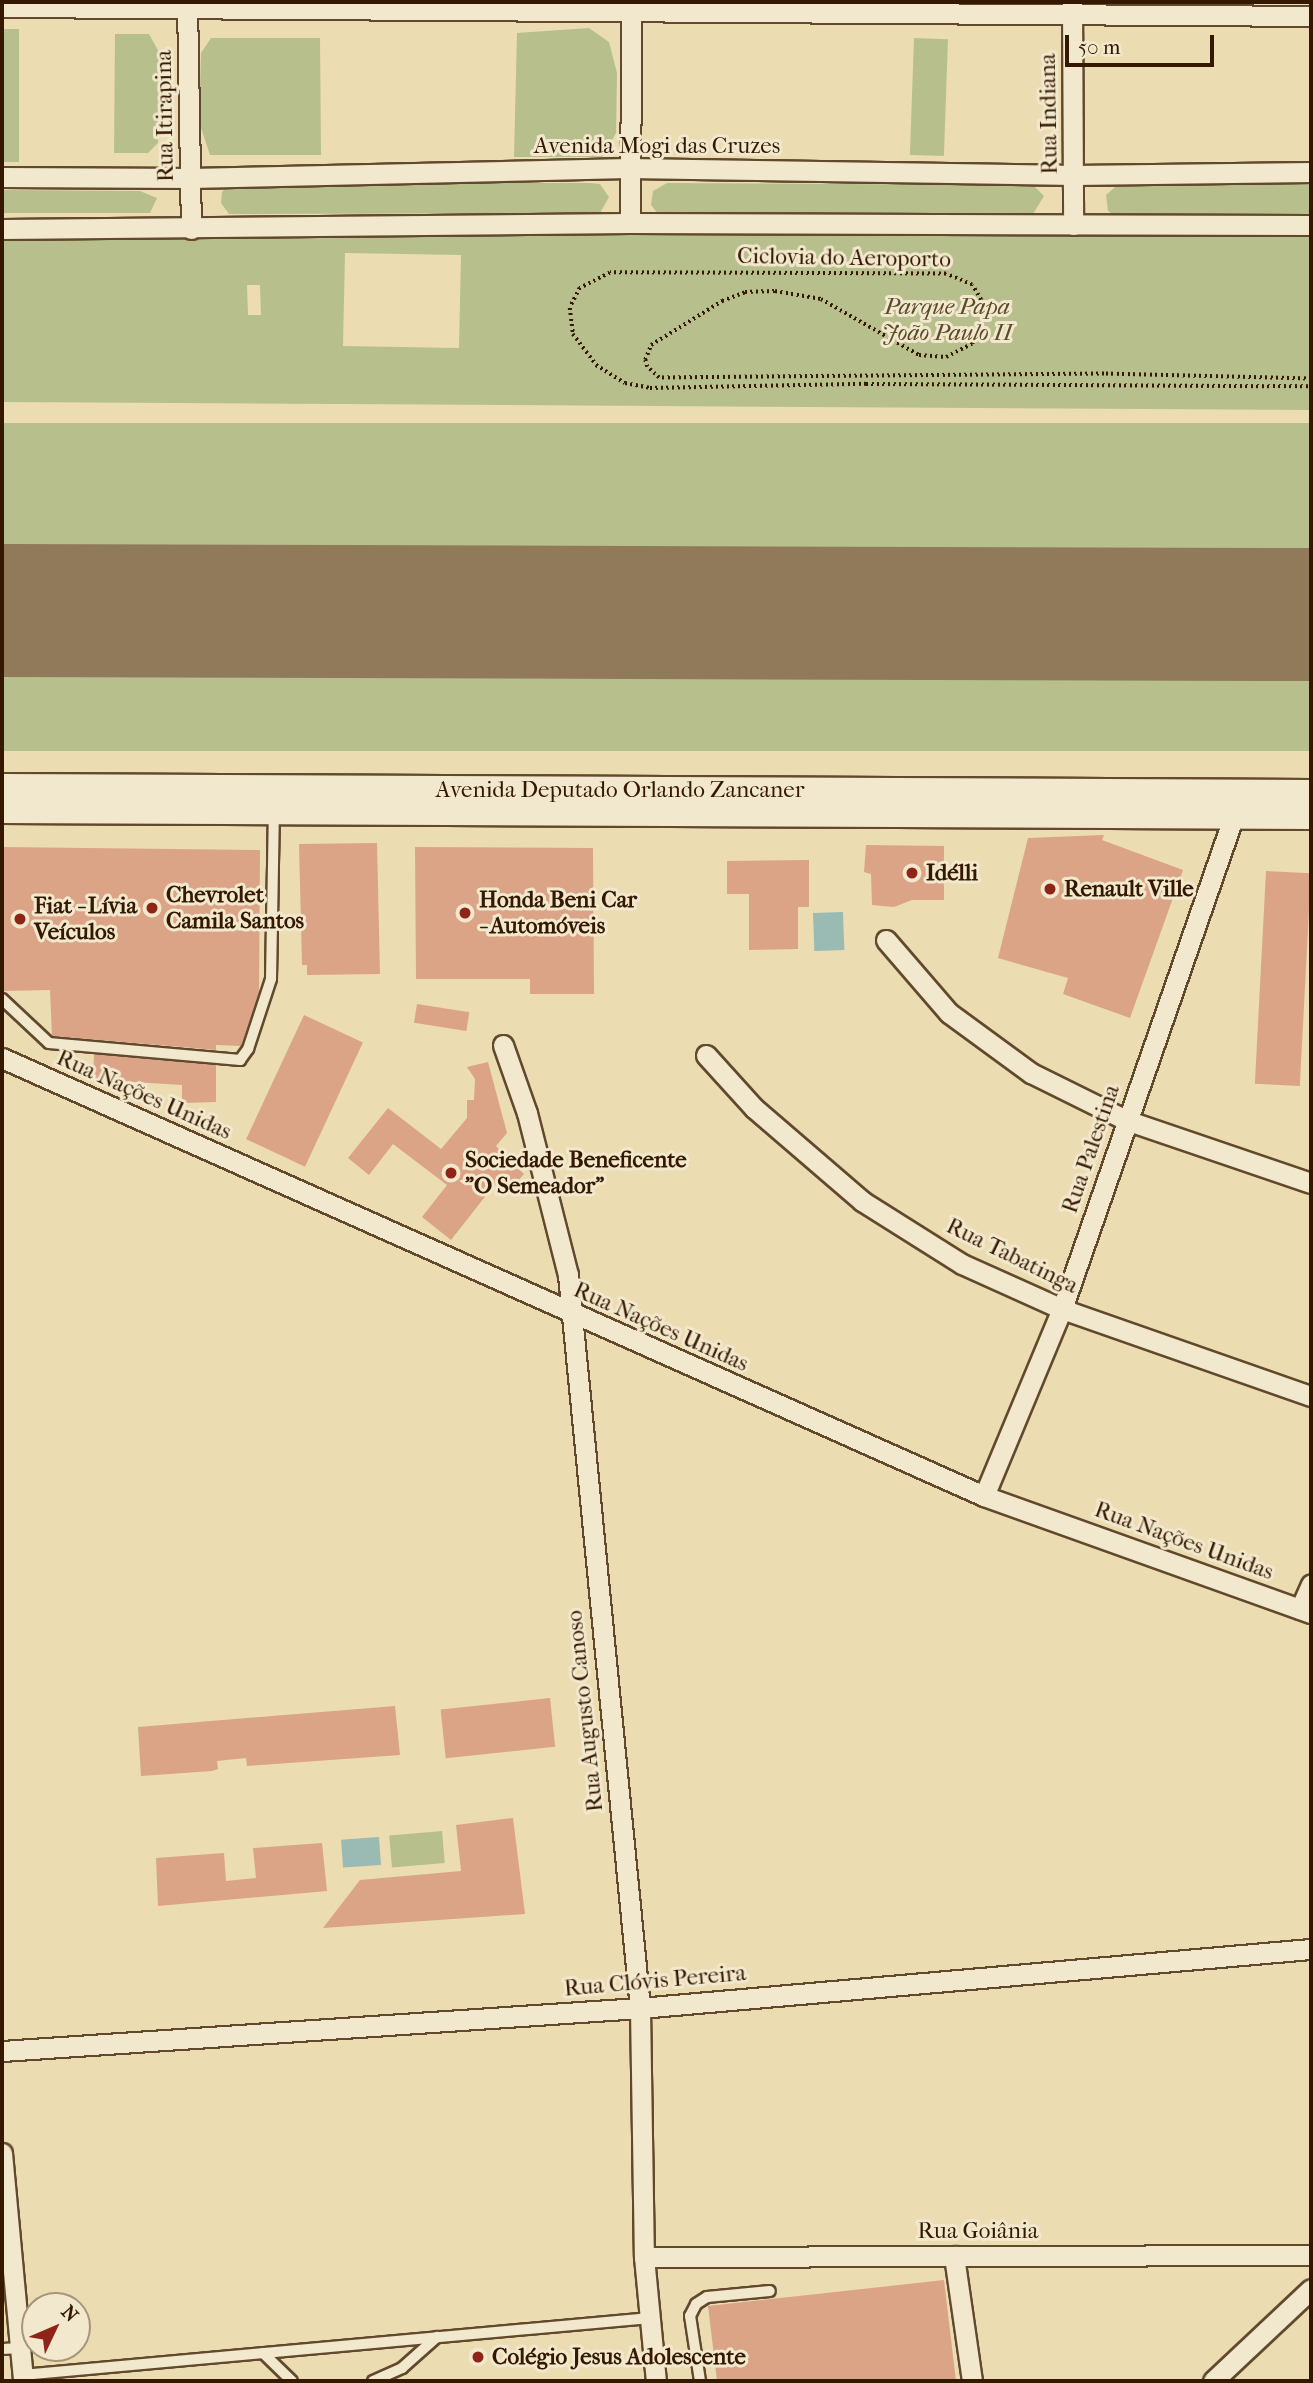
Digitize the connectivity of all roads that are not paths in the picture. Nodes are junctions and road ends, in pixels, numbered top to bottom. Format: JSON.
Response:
{"nodes":[{"id":1,"x":187,"y":4,"type":"edge"},
{"id":2,"x":631,"y":5,"type":"edge"},
{"id":3,"x":2,"y":7,"type":"edge"},
{"id":4,"x":1072,"y":7,"type":"edge"},
{"id":5,"x":1311,"y":16,"type":"edge"},
{"id":6,"x":628,"y":168,"type":"junction"},
{"id":7,"x":1311,"y":172,"type":"edge"},
{"id":8,"x":1074,"y":175,"type":"junction"},
{"id":9,"x":2,"y":177,"type":"edge"},
{"id":10,"x":191,"y":178,"type":"junction"},
{"id":11,"x":630,"y":223,"type":"junction"},
{"id":12,"x":1073,"y":225,"type":"junction"},
{"id":13,"x":1311,"y":225,"type":"edge"},
{"id":14,"x":2,"y":229,"type":"edge"},
{"id":15,"x":191,"y":229,"type":"junction"},
{"id":16,"x":2,"y":787,"type":"edge"},
{"id":17,"x":1177,"y":805,"type":"junction"},
{"id":18,"x":1238,"y":805,"type":"junction"},
{"id":19,"x":1304,"y":805,"type":"edge"},
{"id":20,"x":2,"y":810,"type":"edge"},
{"id":21,"x":274,"y":811,"type":"junction"},
{"id":22,"x":886,"y":940,"type":"dead end"},
{"id":23,"x":2,"y":999,"type":"edge"},
{"id":24,"x":503,"y":1045,"type":"dead end"},
{"id":25,"x":706,"y":1055,"type":"dead end"},
{"id":26,"x":2,"y":1058,"type":"edge"},
{"id":27,"x":1126,"y":1120,"type":"junction"},
{"id":28,"x":1311,"y":1183,"type":"edge"},
{"id":29,"x":1062,"y":1308,"type":"junction"},
{"id":30,"x":570,"y":1314,"type":"junction"},
{"id":31,"x":1311,"y":1396,"type":"edge"},
{"id":32,"x":984,"y":1496,"type":"junction"},
{"id":33,"x":1311,"y":1584,"type":"edge"},
{"id":34,"x":1306,"y":1611,"type":"edge"},
{"id":35,"x":1311,"y":1949,"type":"edge"},
{"id":36,"x":640,"y":2008,"type":"junction"},
{"id":37,"x":2,"y":2051,"type":"edge"},
{"id":38,"x":2,"y":2153,"type":"edge"},
{"id":39,"x":1311,"y":2255,"type":"edge"},
{"id":40,"x":954,"y":2256,"type":"junction"},
{"id":41,"x":644,"y":2258,"type":"junction"},
{"id":42,"x":1311,"y":2289,"type":"edge"},
{"id":43,"x":770,"y":2291,"type":"dead end"},
{"id":44,"x":650,"y":2318,"type":"junction"},
{"id":45,"x":437,"y":2337,"type":"junction"},
{"id":46,"x":10,"y":2348,"type":"edge"},
{"id":47,"x":263,"y":2353,"type":"junction"},
{"id":48,"x":23,"y":2378,"type":"edge"},
{"id":49,"x":292,"y":2381,"type":"edge"},
{"id":50,"x":373,"y":2381,"type":"edge"},
{"id":51,"x":656,"y":2381,"type":"edge"},
{"id":52,"x":700,"y":2381,"type":"edge"},
{"id":53,"x":972,"y":2381,"type":"edge"},
{"id":54,"x":1213,"y":2381,"type":"edge"}],
"edges":[{"from":1,"to":2,"type":"street"},
{"from":1,"to":3,"type":"street"},
{"from":1,"to":10,"type":"street","name":"Rua Itirapina"},
{"from":2,"to":4,"type":"street"},
{"from":2,"to":6,"type":"street"},
{"from":4,"to":5,"type":"street"},
{"from":4,"to":8,"type":"street","name":"Rua Indiana"},
{"from":6,"to":8,"type":"street","name":"Avenida Mogi das Cruzes"},
{"from":6,"to":10,"type":"street","name":"Avenida Mogi das Cruzes"},
{"from":6,"to":11,"type":"street"},
{"from":7,"to":8,"type":"street","name":"Avenida Mogi das Cruzes"},
{"from":8,"to":12,"type":"street","name":"Rua Indiana"},
{"from":9,"to":10,"type":"street","name":"Avenida Mogi das Cruzes"},
{"from":10,"to":15,"type":"street","name":"Rua Itirapina"},
{"from":11,"to":12,"type":"street"},
{"from":11,"to":15,"type":"street"},
{"from":12,"to":13,"type":"street"},
{"from":14,"to":15,"type":"street"},
{"from":16,"to":17,"type":"main road","name":"Avenida Deputado Orlando Zancaner"},
{"from":17,"to":18,"type":"main road","name":"Avenida Deputado Orlando Zancaner"},
{"from":17,"to":21,"type":"main road","name":"Avenida Deputado Orlando Zancaner"},
{"from":18,"to":19,"type":"main road","name":"Avenida Deputado Orlando Zancaner"},
{"from":18,"to":27,"type":"street","name":"Rua Palestina"},
{"from":20,"to":21,"type":"main road","name":"Avenida Deputado Orlando Zancaner"},
{"from":21,"to":23,"type":"lane"},
{"from":22,"to":27,"type":"street"},
{"from":24,"to":30,"type":"street","name":"Rua Augusto Canoso"},
{"from":25,"to":29,"type":"street","name":"Rua Tabatinga"},
{"from":26,"to":30,"type":"street","name":"Rua Nações Unidas"},
{"from":27,"to":28,"type":"street"},
{"from":27,"to":29,"type":"street","name":"Rua Palestina"},
{"from":29,"to":31,"type":"street","name":"Rua Tabatinga"},
{"from":29,"to":32,"type":"street","name":"Rua Palestina"},
{"from":30,"to":32,"type":"street","name":"Rua Nações Unidas"},
{"from":30,"to":36,"type":"street","name":"Rua Augusto Canoso"},
{"from":32,"to":34,"type":"street","name":"Rua Nações Unidas"},
{"from":33,"to":34,"type":"street"},
{"from":35,"to":36,"type":"street","name":"Rua Clóvis Pereira"},
{"from":36,"to":37,"type":"street","name":"Rua Clóvis Pereira"},
{"from":36,"to":41,"type":"street","name":"Rua Augusto Canoso"},
{"from":38,"to":46,"type":"street"},
{"from":39,"to":40,"type":"street","name":"Rua Goiânia"},
{"from":40,"to":41,"type":"street","name":"Rua Goiânia"},
{"from":40,"to":53,"type":"street"},
{"from":41,"to":44,"type":"street","name":"Rua Augusto Canoso"},
{"from":42,"to":54,"type":"street"},
{"from":43,"to":52,"type":"lane"},
{"from":44,"to":45,"type":"lane"},
{"from":44,"to":51,"type":"street","name":"Rua Augusto Canoso"},
{"from":45,"to":47,"type":"lane"},
{"from":45,"to":50,"type":"lane"},
{"from":46,"to":48,"type":"street"},
{"from":47,"to":48,"type":"lane"},
{"from":47,"to":49,"type":"lane"}]}
